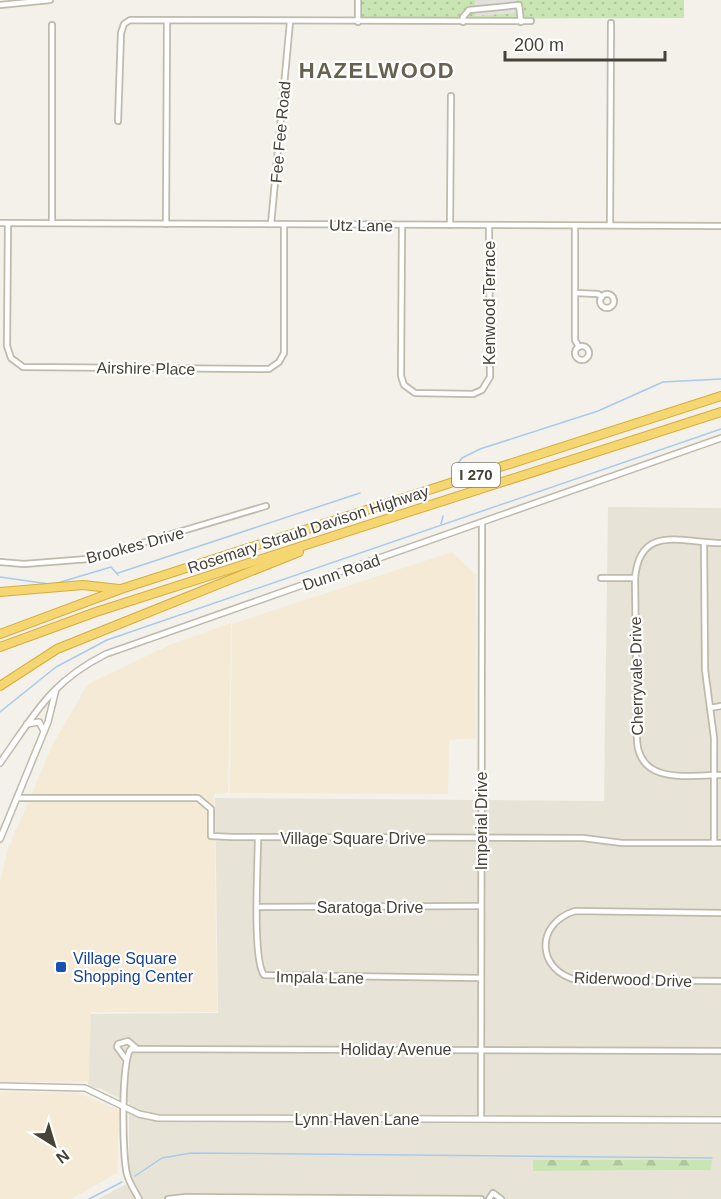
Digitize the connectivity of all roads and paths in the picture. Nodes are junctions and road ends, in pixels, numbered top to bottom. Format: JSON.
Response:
{"nodes":[{"id":1,"x":50,"y":0,"type":"edge"},
{"id":2,"x":358,"y":0,"type":"edge"},
{"id":3,"x":0,"y":5,"type":"edge"},
{"id":4,"x":167,"y":21,"type":"junction"},
{"id":5,"x":531,"y":21,"type":"dead end"},
{"id":6,"x":290,"y":22,"type":"junction"},
{"id":7,"x":358,"y":22,"type":"junction"},
{"id":8,"x":463,"y":22,"type":"junction"},
{"id":9,"x":521,"y":22,"type":"junction"},
{"id":10,"x":611,"y":23,"type":"dead end"},
{"id":11,"x":52,"y":25,"type":"dead end"},
{"id":12,"x":451,"y":96,"type":"dead end"},
{"id":13,"x":118,"y":121,"type":"dead end"},
{"id":14,"x":0,"y":223,"type":"edge"},
{"id":15,"x":8,"y":223,"type":"junction"},
{"id":16,"x":52,"y":223,"type":"junction"},
{"id":17,"x":166,"y":224,"type":"junction"},
{"id":18,"x":271,"y":224,"type":"junction"},
{"id":19,"x":284,"y":224,"type":"junction"},
{"id":20,"x":450,"y":225,"type":"junction"},
{"id":21,"x":610,"y":225,"type":"junction"},
{"id":22,"x":402,"y":226,"type":"junction"},
{"id":23,"x":489,"y":226,"type":"junction"},
{"id":24,"x":575,"y":226,"type":"junction"},
{"id":25,"x":721,"y":226,"type":"edge"},
{"id":26,"x":576,"y":293,"type":"junction"},
{"id":27,"x":602,"y":297,"type":"dead end"},
{"id":28,"x":579,"y":347,"type":"dead end"},
{"id":29,"x":721,"y":396,"type":"edge"},
{"id":30,"x":721,"y":412,"type":"edge"},
{"id":31,"x":721,"y":438,"type":"edge"},
{"id":32,"x":266,"y":506,"type":"dead end"},
{"id":33,"x":482,"y":523,"type":"junction"},
{"id":34,"x":341,"y":534,"type":"junction"},
{"id":35,"x":704,"y":543,"type":"junction"},
{"id":36,"x":721,"y":543,"type":"edge"},
{"id":37,"x":0,"y":562,"type":"edge"},
{"id":38,"x":601,"y":578,"type":"dead end"},
{"id":39,"x":635,"y":578,"type":"junction"},
{"id":40,"x":121,"y":589,"type":"junction"},
{"id":41,"x":0,"y":592,"type":"edge"},
{"id":42,"x":0,"y":634,"type":"edge"},
{"id":43,"x":0,"y":647,"type":"edge"},
{"id":44,"x":0,"y":686,"type":"edge"},
{"id":45,"x":57,"y":687,"type":"junction"},
{"id":46,"x":41,"y":705,"type":"junction"},
{"id":47,"x":721,"y":706,"type":"edge"},
{"id":48,"x":710,"y":708,"type":"junction"},
{"id":49,"x":48,"y":722,"type":"junction"},
{"id":50,"x":25,"y":724,"type":"junction"},
{"id":51,"x":44,"y":732,"type":"junction"},
{"id":52,"x":0,"y":763,"type":"edge"},
{"id":53,"x":713,"y":775,"type":"junction"},
{"id":54,"x":721,"y":775,"type":"edge"},
{"id":55,"x":17,"y":798,"type":"junction"},
{"id":56,"x":258,"y":837,"type":"junction"},
{"id":57,"x":0,"y":839,"type":"edge"},
{"id":58,"x":481,"y":839,"type":"junction"},
{"id":59,"x":714,"y":843,"type":"junction"},
{"id":60,"x":721,"y":843,"type":"edge"},
{"id":61,"x":481,"y":906,"type":"junction"},
{"id":62,"x":258,"y":907,"type":"junction"},
{"id":63,"x":721,"y":913,"type":"edge"},
{"id":64,"x":480,"y":978,"type":"junction"},
{"id":65,"x":721,"y":981,"type":"edge"},
{"id":66,"x":136,"y":1048,"type":"junction"},
{"id":67,"x":480,"y":1050,"type":"junction"},
{"id":68,"x":721,"y":1051,"type":"edge"},
{"id":69,"x":125,"y":1058,"type":"junction"},
{"id":70,"x":0,"y":1086,"type":"edge"},
{"id":71,"x":125,"y":1106,"type":"junction"},
{"id":72,"x":481,"y":1119,"type":"junction"},
{"id":73,"x":721,"y":1120,"type":"edge"},
{"id":74,"x":139,"y":1199,"type":"edge"},
{"id":75,"x":168,"y":1199,"type":"edge"},
{"id":76,"x":481,"y":1199,"type":"edge"},
{"id":77,"x":489,"y":1199,"type":"edge"},
{"id":78,"x":501,"y":1199,"type":"edge"}],
"edges":[{"from":1,"to":3,"type":"street"},
{"from":2,"to":7,"type":"street"},
{"from":4,"to":6,"type":"street"},
{"from":4,"to":13,"type":"street"},
{"from":4,"to":17,"type":"street"},
{"from":5,"to":9,"type":"street"},
{"from":6,"to":7,"type":"street"},
{"from":6,"to":18,"type":"street","name":"Fee Fee Road"},
{"from":7,"to":8,"type":"street"},
{"from":8,"to":9,"type":"street"},
{"from":8,"to":9,"type":"street"},
{"from":10,"to":21,"type":"street"},
{"from":11,"to":16,"type":"street"},
{"from":12,"to":20,"type":"street"},
{"from":14,"to":15,"type":"street","name":"Utz Lane"},
{"from":15,"to":16,"type":"street","name":"Utz Lane"},
{"from":15,"to":19,"type":"street","name":"Airshire Place"},
{"from":16,"to":17,"type":"street","name":"Utz Lane"},
{"from":17,"to":18,"type":"street","name":"Utz Lane"},
{"from":18,"to":19,"type":"street","name":"Utz Lane"},
{"from":19,"to":22,"type":"street","name":"Utz Lane"},
{"from":20,"to":22,"type":"street","name":"Utz Lane"},
{"from":20,"to":23,"type":"street","name":"Utz Lane"},
{"from":21,"to":24,"type":"street","name":"Utz Lane"},
{"from":21,"to":25,"type":"street","name":"Utz Lane"},
{"from":22,"to":23,"type":"street","name":"Kenwood Terrace"},
{"from":23,"to":24,"type":"street","name":"Utz Lane"},
{"from":24,"to":26,"type":"street"},
{"from":26,"to":27,"type":"street"},
{"from":26,"to":28,"type":"street"},
{"from":29,"to":40,"type":"highway","name":"Rosemary Straub Davison Highway","number":"I 270"},
{"from":30,"to":34,"type":"highway","name":"Rosemary Straub Davison Highway","number":"I 270"},
{"from":31,"to":33,"type":"street","name":"Dunn Road"},
{"from":32,"to":37,"type":"street","name":"Brookes Drive"},
{"from":33,"to":45,"type":"street","name":"Dunn Road"},
{"from":33,"to":58,"type":"street","name":"Imperial Drive"},
{"from":34,"to":43,"type":"highway","name":"Rosemary Straub Davison Highway","number":"I 270"},
{"from":34,"to":44,"type":"highway"},
{"from":35,"to":36,"type":"street"},
{"from":35,"to":39,"type":"street"},
{"from":35,"to":48,"type":"street"},
{"from":38,"to":39,"type":"street"},
{"from":39,"to":53,"type":"street","name":"Cherryvale Drive"},
{"from":40,"to":41,"type":"highway"},
{"from":40,"to":42,"type":"highway","name":"Rosemary Straub Davison Highway","number":"I 270"},
{"from":45,"to":46,"type":"street","name":"Dunn Road"},
{"from":45,"to":49,"type":"street"},
{"from":46,"to":49,"type":"street"},
{"from":46,"to":50,"type":"street","name":"Dunn Road"},
{"from":47,"to":48,"type":"street"},
{"from":48,"to":53,"type":"street"},
{"from":49,"to":51,"type":"street"},
{"from":50,"to":51,"type":"street"},
{"from":50,"to":52,"type":"street","name":"Dunn Road"},
{"from":51,"to":55,"type":"street"},
{"from":53,"to":54,"type":"street","name":"Cherryvale Drive"},
{"from":53,"to":59,"type":"street"},
{"from":55,"to":56,"type":"street","name":"Village Square Drive"},
{"from":55,"to":57,"type":"street"},
{"from":56,"to":58,"type":"street","name":"Village Square Drive"},
{"from":56,"to":62,"type":"street","name":"Impala Lane"},
{"from":58,"to":59,"type":"street","name":"Village Square Drive"},
{"from":58,"to":61,"type":"street","name":"Imperial Drive"},
{"from":59,"to":60,"type":"street","name":"Village Square Drive"},
{"from":61,"to":62,"type":"street","name":"Saratoga Drive"},
{"from":61,"to":64,"type":"street","name":"Imperial Drive"},
{"from":62,"to":64,"type":"street","name":"Impala Lane"},
{"from":63,"to":65,"type":"street","name":"Riderwood Drive"},
{"from":64,"to":67,"type":"street","name":"Imperial Drive"},
{"from":66,"to":67,"type":"street","name":"Holiday Avenue"},
{"from":66,"to":69,"type":"street"},
{"from":66,"to":69,"type":"street","name":"Holiday Avenue"},
{"from":67,"to":68,"type":"street","name":"Holiday Avenue"},
{"from":67,"to":72,"type":"street","name":"Imperial Drive"},
{"from":69,"to":71,"type":"street"},
{"from":70,"to":71,"type":"street","name":"Lynn Haven Lane"},
{"from":71,"to":72,"type":"street","name":"Lynn Haven Lane"},
{"from":71,"to":74,"type":"street"},
{"from":72,"to":73,"type":"street","name":"Lynn Haven Lane"},
{"from":75,"to":76,"type":"street"},
{"from":77,"to":78,"type":"street"}]}
